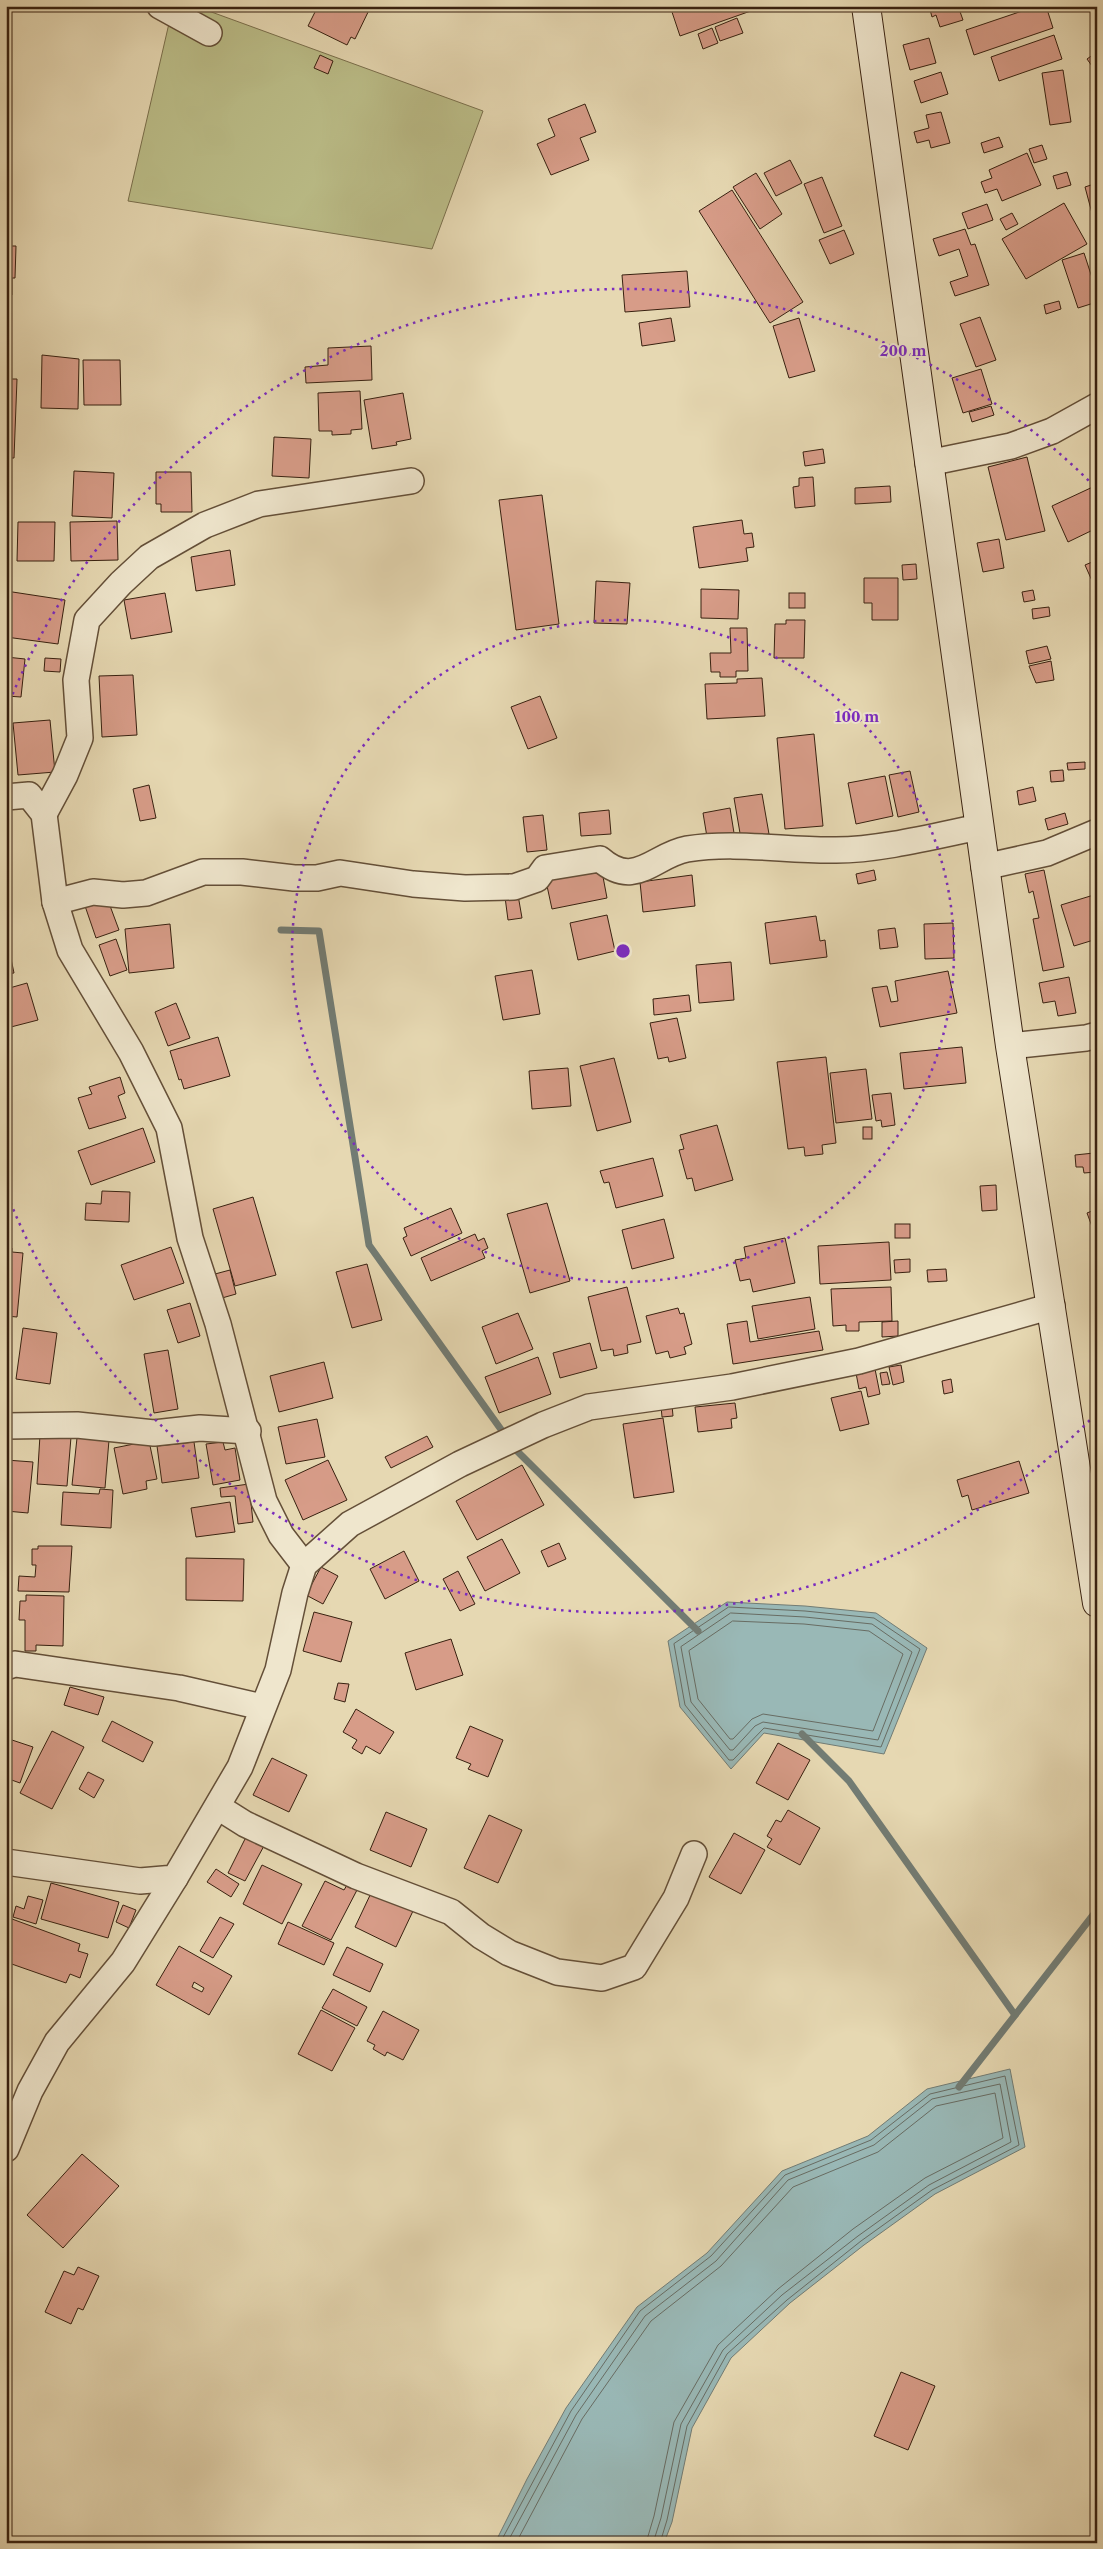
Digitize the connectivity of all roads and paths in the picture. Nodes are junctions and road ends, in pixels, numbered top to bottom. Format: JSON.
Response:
{"nodes":[{"id":1,"x":160,"y":6,"type":"edge"},
{"id":2,"x":866,"y":6,"type":"edge"},
{"id":3,"x":209,"y":33,"type":"dead end"},
{"id":4,"x":1097,"y":406,"type":"edge"},
{"id":5,"x":928,"y":462,"type":"junction"},
{"id":6,"x":411,"y":481,"type":"dead end"},
{"id":7,"x":6,"y":797,"type":"edge"},
{"id":8,"x":44,"y":814,"type":"junction"},
{"id":9,"x":979,"y":827,"type":"junction"},
{"id":10,"x":1097,"y":832,"type":"edge"},
{"id":11,"x":984,"y":867,"type":"junction"},
{"id":12,"x":55,"y":902,"type":"junction"},
{"id":13,"x":1097,"y":1035,"type":"edge"},
{"id":14,"x":1010,"y":1046,"type":"junction"},
{"id":15,"x":1052,"y":1306,"type":"junction"},
{"id":16,"x":6,"y":1426,"type":"edge"},
{"id":17,"x":248,"y":1431,"type":"junction"},
{"id":18,"x":304,"y":1565,"type":"junction"},
{"id":19,"x":1097,"y":1603,"type":"edge"},
{"id":20,"x":6,"y":1666,"type":"edge"},
{"id":21,"x":262,"y":1707,"type":"junction"},
{"id":22,"x":218,"y":1807,"type":"junction"},
{"id":23,"x":694,"y":1854,"type":"dead end"},
{"id":24,"x":6,"y":1862,"type":"edge"},
{"id":25,"x":175,"y":1878,"type":"junction"},
{"id":26,"x":6,"y":2149,"type":"edge"}],
"edges":[{"from":1,"to":3,"type":"street"},
{"from":2,"to":5,"type":"main road"},
{"from":4,"to":5,"type":"street"},
{"from":5,"to":9,"type":"main road"},
{"from":6,"to":8,"type":"street"},
{"from":7,"to":8,"type":"street"},
{"from":8,"to":12,"type":"street"},
{"from":9,"to":11,"type":"main road"},
{"from":9,"to":12,"type":"street"},
{"from":10,"to":11,"type":"street"},
{"from":11,"to":14,"type":"main road"},
{"from":12,"to":17,"type":"street"},
{"from":13,"to":14,"type":"street"},
{"from":14,"to":15,"type":"main road"},
{"from":15,"to":18,"type":"street"},
{"from":15,"to":19,"type":"main road"},
{"from":16,"to":17,"type":"street"},
{"from":17,"to":18,"type":"street"},
{"from":18,"to":21,"type":"street"},
{"from":20,"to":21,"type":"street"},
{"from":21,"to":22,"type":"street"},
{"from":22,"to":23,"type":"street"},
{"from":22,"to":25,"type":"street"},
{"from":24,"to":25,"type":"street"},
{"from":25,"to":26,"type":"street"}]}
